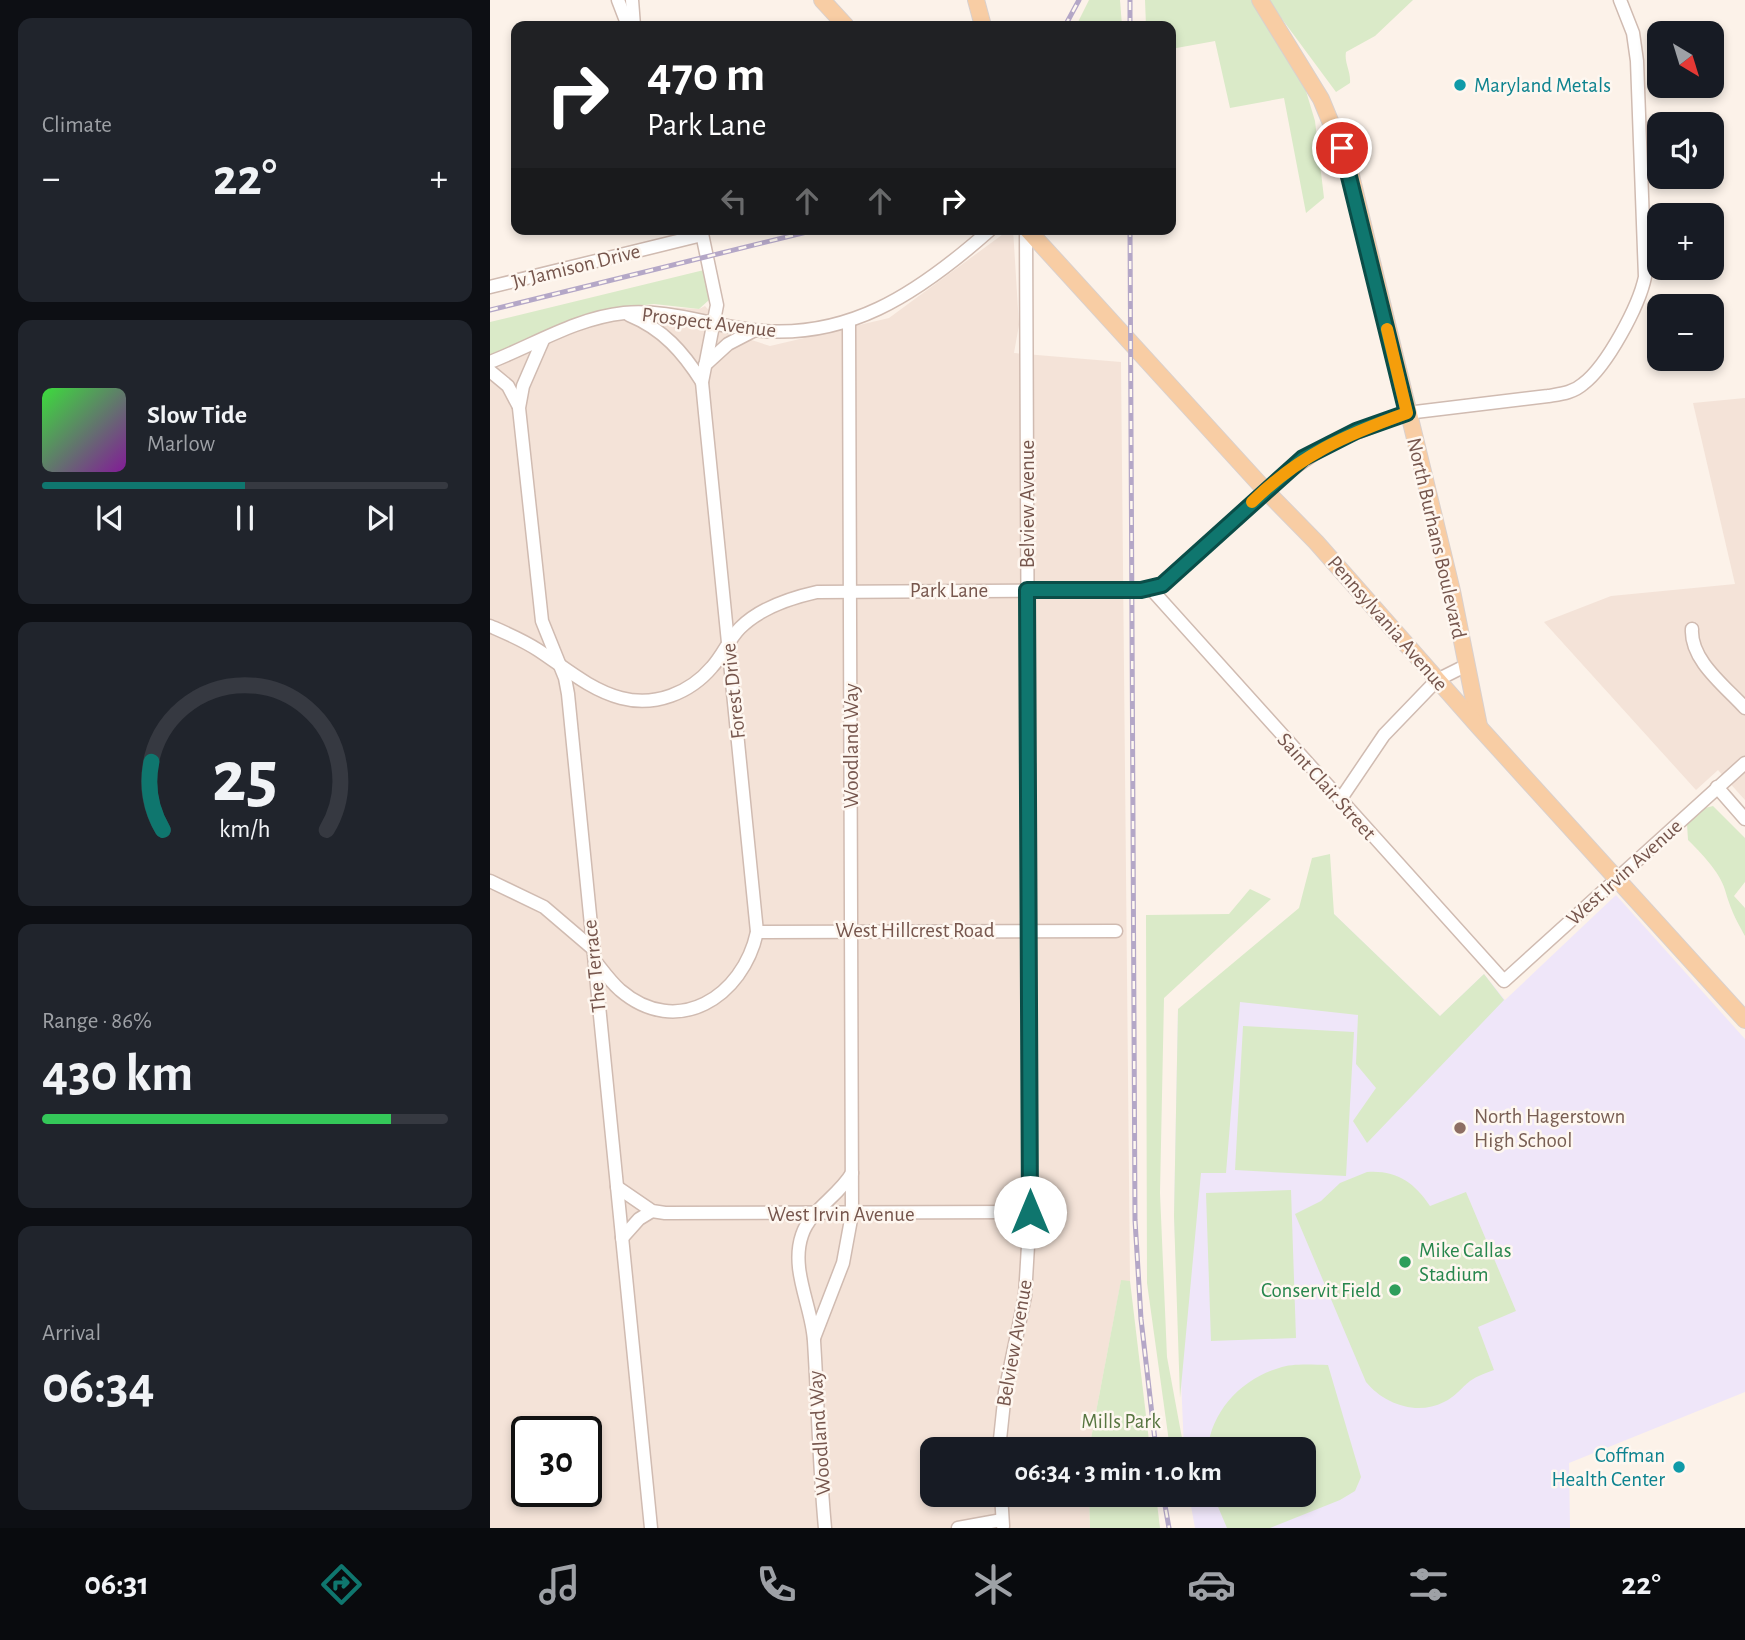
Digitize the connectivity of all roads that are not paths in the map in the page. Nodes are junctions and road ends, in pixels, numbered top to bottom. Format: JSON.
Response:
{"nodes":[{"id":1,"x":618,"y":0,"type":"edge"},
{"id":2,"x":632,"y":0,"type":"edge"},
{"id":3,"x":822,"y":0,"type":"edge"},
{"id":4,"x":976,"y":0,"type":"edge"},
{"id":5,"x":1260,"y":0,"type":"edge"},
{"id":6,"x":1620,"y":0,"type":"edge"},
{"id":7,"x":626,"y":21,"type":"edge"},
{"id":8,"x":634,"y":21,"type":"edge"},
{"id":9,"x":841,"y":21,"type":"edge"},
{"id":10,"x":982,"y":21,"type":"edge"},
{"id":11,"x":689,"y":235,"type":"edge"},
{"id":12,"x":702,"y":235,"type":"edge"},
{"id":13,"x":983,"y":235,"type":"edge"},
{"id":14,"x":1027,"y":235,"type":"edge"},
{"id":15,"x":1032,"y":235,"type":"edge"},
{"id":16,"x":490,"y":287,"type":"edge"},
{"id":17,"x":625,"y":313,"type":"junction"},
{"id":18,"x":713,"y":323,"type":"junction"},
{"id":19,"x":849,"y":323,"type":"junction"},
{"id":20,"x":754,"y":331,"type":"junction"},
{"id":21,"x":543,"y":340,"type":"junction"},
{"id":22,"x":490,"y":362,"type":"edge"},
{"id":23,"x":705,"y":365,"type":"junction"},
{"id":24,"x":490,"y":371,"type":"edge"},
{"id":25,"x":702,"y":382,"type":"junction"},
{"id":26,"x":519,"y":408,"type":"junction"},
{"id":27,"x":1407,"y":413,"type":"junction"},
{"id":28,"x":1265,"y":490,"type":"junction"},
{"id":29,"x":850,"y":590,"type":"junction"},
{"id":30,"x":1027,"y":590,"type":"junction"},
{"id":31,"x":1152,"y":590,"type":"junction"},
{"id":32,"x":490,"y":626,"type":"edge"},
{"id":33,"x":1692,"y":629,"type":"dead end"},
{"id":34,"x":728,"y":645,"type":"junction"},
{"id":35,"x":559,"y":664,"type":"junction"},
{"id":36,"x":1467,"y":665,"type":"junction"},
{"id":37,"x":1437,"y":680,"type":"junction"},
{"id":38,"x":1745,"y":708,"type":"edge"},
{"id":39,"x":1479,"y":727,"type":"junction"},
{"id":40,"x":1745,"y":762,"type":"edge"},
{"id":41,"x":1717,"y":787,"type":"junction"},
{"id":42,"x":1340,"y":800,"type":"junction"},
{"id":43,"x":1745,"y":819,"type":"edge"},
{"id":44,"x":1618,"y":878,"type":"junction"},
{"id":45,"x":490,"y":881,"type":"edge"},
{"id":46,"x":1028,"y":930,"type":"junction"},
{"id":47,"x":851,"y":931,"type":"junction"},
{"id":48,"x":1116,"y":931,"type":"dead end"},
{"id":49,"x":757,"y":932,"type":"junction"},
{"id":50,"x":593,"y":953,"type":"junction"},
{"id":51,"x":1504,"y":981,"type":"joint"},
{"id":52,"x":1745,"y":1020,"type":"edge"},
{"id":53,"x":853,"y":1170,"type":"junction"},
{"id":54,"x":617,"y":1187,"type":"junction"},
{"id":55,"x":652,"y":1211,"type":"junction"},
{"id":56,"x":1030,"y":1212,"type":"junction"},
{"id":57,"x":815,"y":1214,"type":"junction"},
{"id":58,"x":852,"y":1214,"type":"junction"},
{"id":59,"x":622,"y":1238,"type":"junction"},
{"id":60,"x":814,"y":1338,"type":"junction"},
{"id":61,"x":1000,"y":1437,"type":"edge"},
{"id":62,"x":1003,"y":1524,"type":"edge"},
{"id":63,"x":651,"y":1528,"type":"edge"},
{"id":64,"x":825,"y":1528,"type":"edge"},
{"id":65,"x":958,"y":1528,"type":"edge"}],
"edges":[{"from":1,"to":7,"type":"street"},
{"from":2,"to":8,"type":"street"},
{"from":3,"to":9,"type":"main road"},
{"from":4,"to":10,"type":"main road"},
{"from":5,"to":27,"type":"main road","name":"North Burhans Boulevard"},
{"from":6,"to":27,"type":"street"},
{"from":11,"to":16,"type":"street","name":"Jv Jamison Drive"},
{"from":12,"to":18,"type":"street","name":"Forest Drive"},
{"from":13,"to":19,"type":"street","name":"Prospect Avenue"},
{"from":14,"to":30,"type":"street","name":"Belview Avenue"},
{"from":15,"to":28,"type":"main road","name":"Pennsylvania Avenue"},
{"from":17,"to":18,"type":"street","name":"Prospect Avenue"},
{"from":17,"to":21,"type":"street","name":"Prospect Avenue"},
{"from":17,"to":25,"type":"street"},
{"from":18,"to":20,"type":"street","name":"Prospect Avenue"},
{"from":18,"to":23,"type":"street","name":"Forest Drive"},
{"from":19,"to":20,"type":"street","name":"Prospect Avenue"},
{"from":19,"to":29,"type":"street","name":"Woodland Way"},
{"from":20,"to":23,"type":"street"},
{"from":21,"to":22,"type":"street","name":"Prospect Avenue"},
{"from":21,"to":26,"type":"street","name":"The Terrace"},
{"from":23,"to":25,"type":"street","name":"Forest Drive"},
{"from":24,"to":26,"type":"street","name":"The Terrace"},
{"from":25,"to":34,"type":"street","name":"Forest Drive"},
{"from":26,"to":35,"type":"street","name":"The Terrace"},
{"from":27,"to":28,"type":"street"},
{"from":27,"to":36,"type":"main road","name":"North Burhans Boulevard"},
{"from":28,"to":31,"type":"street"},
{"from":28,"to":37,"type":"main road","name":"Pennsylvania Avenue"},
{"from":29,"to":30,"type":"street","name":"Park Lane"},
{"from":29,"to":34,"type":"street","name":"Park Lane"},
{"from":29,"to":47,"type":"street","name":"Woodland Way"},
{"from":30,"to":31,"type":"street","name":"Park Lane"},
{"from":30,"to":46,"type":"street","name":"Belview Avenue"},
{"from":31,"to":42,"type":"street","name":"Saint Clair Street"},
{"from":32,"to":35,"type":"street","name":"Park Lane"},
{"from":33,"to":38,"type":"street"},
{"from":34,"to":35,"type":"street","name":"Park Lane"},
{"from":34,"to":49,"type":"street","name":"Forest Drive"},
{"from":35,"to":50,"type":"street","name":"The Terrace"},
{"from":36,"to":37,"type":"street"},
{"from":36,"to":39,"type":"main road","name":"North Burhans Boulevard"},
{"from":37,"to":39,"type":"main road","name":"Pennsylvania Avenue"},
{"from":37,"to":42,"type":"street"},
{"from":39,"to":44,"type":"main road","name":"Pennsylvania Avenue"},
{"from":40,"to":41,"type":"street","name":"West Irvin Avenue"},
{"from":41,"to":43,"type":"street"},
{"from":41,"to":44,"type":"street","name":"West Irvin Avenue"},
{"from":42,"to":51,"type":"street","name":"Saint Clair Street"},
{"from":44,"to":51,"type":"street","name":"West Irvin Avenue"},
{"from":44,"to":52,"type":"main road","name":"Pennsylvania Avenue"},
{"from":45,"to":50,"type":"street"},
{"from":46,"to":47,"type":"street","name":"West Hillcrest Road"},
{"from":46,"to":48,"type":"street","name":"West Hillcrest Road"},
{"from":46,"to":56,"type":"street","name":"Belview Avenue"},
{"from":47,"to":49,"type":"street","name":"West Hillcrest Road"},
{"from":47,"to":53,"type":"street","name":"Woodland Way"},
{"from":49,"to":50,"type":"street","name":"Forest Drive"},
{"from":50,"to":54,"type":"street","name":"The Terrace"},
{"from":53,"to":57,"type":"street","name":"Woodland Way"},
{"from":53,"to":58,"type":"street","name":"Woodland Way"},
{"from":54,"to":55,"type":"street"},
{"from":54,"to":59,"type":"street","name":"The Terrace"},
{"from":55,"to":57,"type":"street","name":"West Irvin Avenue"},
{"from":55,"to":59,"type":"street"},
{"from":56,"to":58,"type":"street","name":"West Irvin Avenue"},
{"from":56,"to":61,"type":"street","name":"Belview Avenue"},
{"from":57,"to":58,"type":"street","name":"West Irvin Avenue"},
{"from":57,"to":60,"type":"street","name":"Woodland Way"},
{"from":58,"to":60,"type":"street","name":"Woodland Way"},
{"from":59,"to":63,"type":"street","name":"The Terrace"},
{"from":60,"to":64,"type":"street","name":"Woodland Way"},
{"from":62,"to":65,"type":"street"}]}
